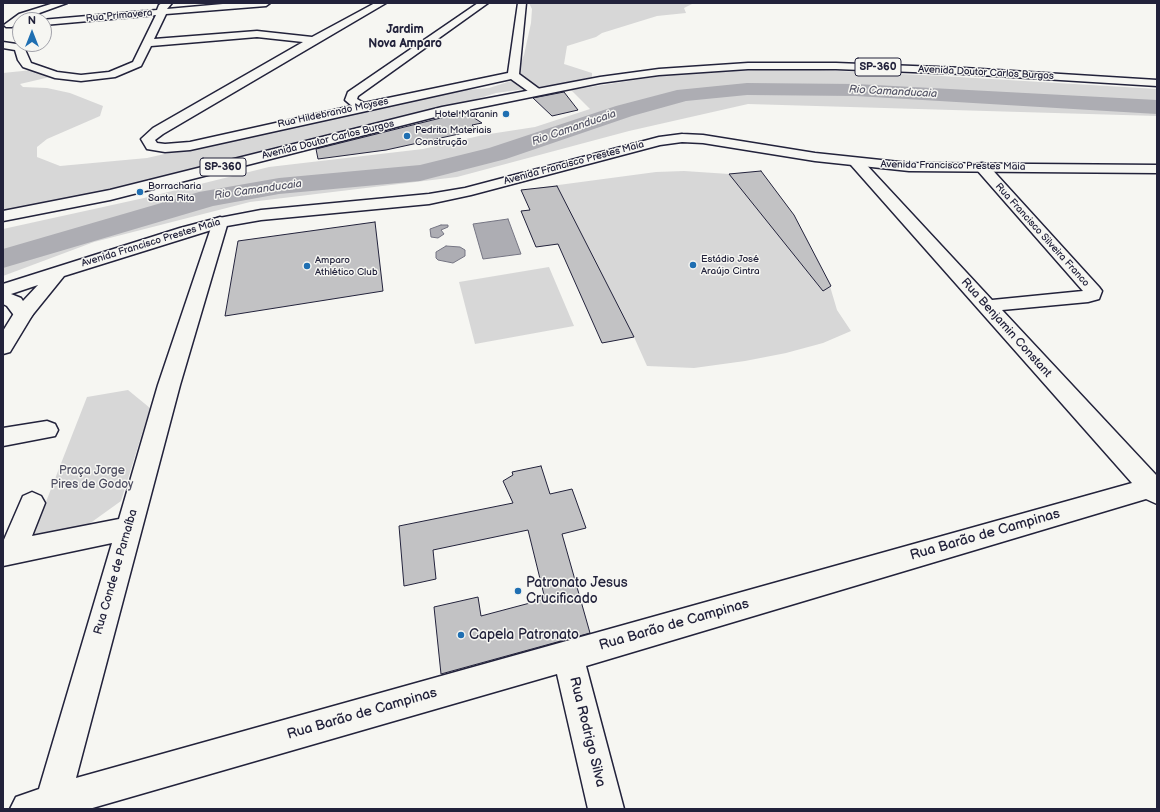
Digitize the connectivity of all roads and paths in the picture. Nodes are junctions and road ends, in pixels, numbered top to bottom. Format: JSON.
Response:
{"nodes":[{"id":1,"x":63,"y":3,"type":"edge"},
{"id":2,"x":168,"y":3,"type":"edge"},
{"id":3,"x":266,"y":3,"type":"edge"},
{"id":4,"x":382,"y":3,"type":"edge"},
{"id":5,"x":484,"y":3,"type":"edge"},
{"id":6,"x":522,"y":3,"type":"edge"},
{"id":7,"x":162,"y":12,"type":"junction"},
{"id":8,"x":52,"y":21,"type":"edge"},
{"id":9,"x":6,"y":25,"type":"edge"},
{"id":10,"x":314,"y":40,"type":"junction"},
{"id":11,"x":147,"y":43,"type":"junction"},
{"id":12,"x":3,"y":45,"type":"edge"},
{"id":13,"x":514,"y":75,"type":"junction"},
{"id":14,"x":600,"y":80,"type":"junction"},
{"id":15,"x":526,"y":83,"type":"junction"},
{"id":16,"x":1157,"y":83,"type":"edge"},
{"id":17,"x":472,"y":84,"type":"junction"},
{"id":18,"x":536,"y":91,"type":"junction"},
{"id":19,"x":482,"y":92,"type":"junction"},
{"id":20,"x":495,"y":100,"type":"junction"},
{"id":21,"x":362,"y":106,"type":"junction"},
{"id":22,"x":442,"y":111,"type":"junction"},
{"id":23,"x":856,"y":162,"type":"junction"},
{"id":24,"x":982,"y":167,"type":"junction"},
{"id":25,"x":1157,"y":169,"type":"edge"},
{"id":26,"x":3,"y":216,"type":"edge"},
{"id":27,"x":220,"y":222,"type":"junction"},
{"id":28,"x":58,"y":272,"type":"junction"},
{"id":29,"x":3,"y":290,"type":"edge"},
{"id":30,"x":3,"y":297,"type":"edge"},
{"id":31,"x":985,"y":306,"type":"junction"},
{"id":32,"x":23,"y":314,"type":"junction"},
{"id":33,"x":3,"y":347,"type":"edge"},
{"id":34,"x":47,"y":430,"type":"dead end"},
{"id":35,"x":3,"y":437,"type":"edge"},
{"id":36,"x":1155,"y":489,"type":"edge"},
{"id":37,"x":32,"y":503,"type":"dead end"},
{"id":38,"x":128,"y":528,"type":"junction"},
{"id":39,"x":8,"y":553,"type":"edge"},
{"id":40,"x":568,"y":656,"type":"junction"},
{"id":41,"x":43,"y":807,"type":"edge"},
{"id":42,"x":606,"y":809,"type":"edge"}],
"edges":[{"from":1,"to":9,"type":"street"},
{"from":2,"to":7,"type":"street"},
{"from":3,"to":7,"type":"street","name":"Rua Primavera"},
{"from":4,"to":10,"type":"street"},
{"from":5,"to":21,"type":"street"},
{"from":6,"to":13,"type":"street"},
{"from":7,"to":8,"type":"street","name":"Rua Primavera"},
{"from":7,"to":11,"type":"street"},
{"from":10,"to":11,"type":"street"},
{"from":10,"to":21,"type":"street","name":"Rua Hildebrando Mcyses"},
{"from":11,"to":12,"type":"street"},
{"from":13,"to":15,"type":"street"},
{"from":13,"to":17,"type":"street","name":"Rua Hildebrando Mcyses"},
{"from":14,"to":15,"type":"street","name":"Avenida Doutor Carlos Burgos","number":"SP-360"},
{"from":14,"to":16,"type":"street","name":"Avenida Doutor Carlos Burgos","number":"SP-360"},
{"from":14,"to":18,"type":"street","name":"Avenida Doutor Carlos Burgos","number":"SP-360"},
{"from":15,"to":18,"type":"street"},
{"from":15,"to":19,"type":"street","name":"Avenida Doutor Carlos Burgos","number":"SP-360"},
{"from":17,"to":19,"type":"street"},
{"from":17,"to":21,"type":"street","name":"Rua Hildebrando Mcyses"},
{"from":18,"to":20,"type":"street","name":"Avenida Doutor Carlos Burgos","number":"SP-360"},
{"from":19,"to":20,"type":"street"},
{"from":19,"to":22,"type":"street","name":"Avenida Doutor Carlos Burgos","number":"SP-360"},
{"from":20,"to":22,"type":"street","name":"Avenida Doutor Carlos Burgos","number":"SP-360"},
{"from":22,"to":26,"type":"street","name":"Avenida Doutor Carlos Burgos","number":"SP-360"},
{"from":23,"to":24,"type":"street","name":"Avenida Francisco Prestes Maia"},
{"from":23,"to":27,"type":"street","name":"Avenida Francisco Prestes Maia"},
{"from":23,"to":31,"type":"street","name":"Rua Benjamin Constant"},
{"from":24,"to":25,"type":"street","name":"Avenida Francisco Prestes Maia"},
{"from":24,"to":31,"type":"street","name":"Rua Francisco Silveira Franco"},
{"from":27,"to":28,"type":"street","name":"Avenida Francisco Prestes Maia"},
{"from":27,"to":38,"type":"street","name":"Rua Conde de Parnaíba"},
{"from":28,"to":29,"type":"street","name":"Avenida Francisco Prestes Maia"},
{"from":28,"to":32,"type":"street"},
{"from":30,"to":32,"type":"street"},
{"from":31,"to":36,"type":"street","name":"Rua Benjamin Constant"},
{"from":32,"to":33,"type":"street"},
{"from":34,"to":35,"type":"street"},
{"from":36,"to":40,"type":"street","name":"Rua Barão de Campinas"},
{"from":37,"to":39,"type":"street"},
{"from":38,"to":39,"type":"street"},
{"from":38,"to":41,"type":"street","name":"Rua Conde de Parnaíba"},
{"from":40,"to":41,"type":"street","name":"Rua Barão de Campinas"},
{"from":40,"to":42,"type":"street","name":"Rua Rodrigo Silva"}]}
